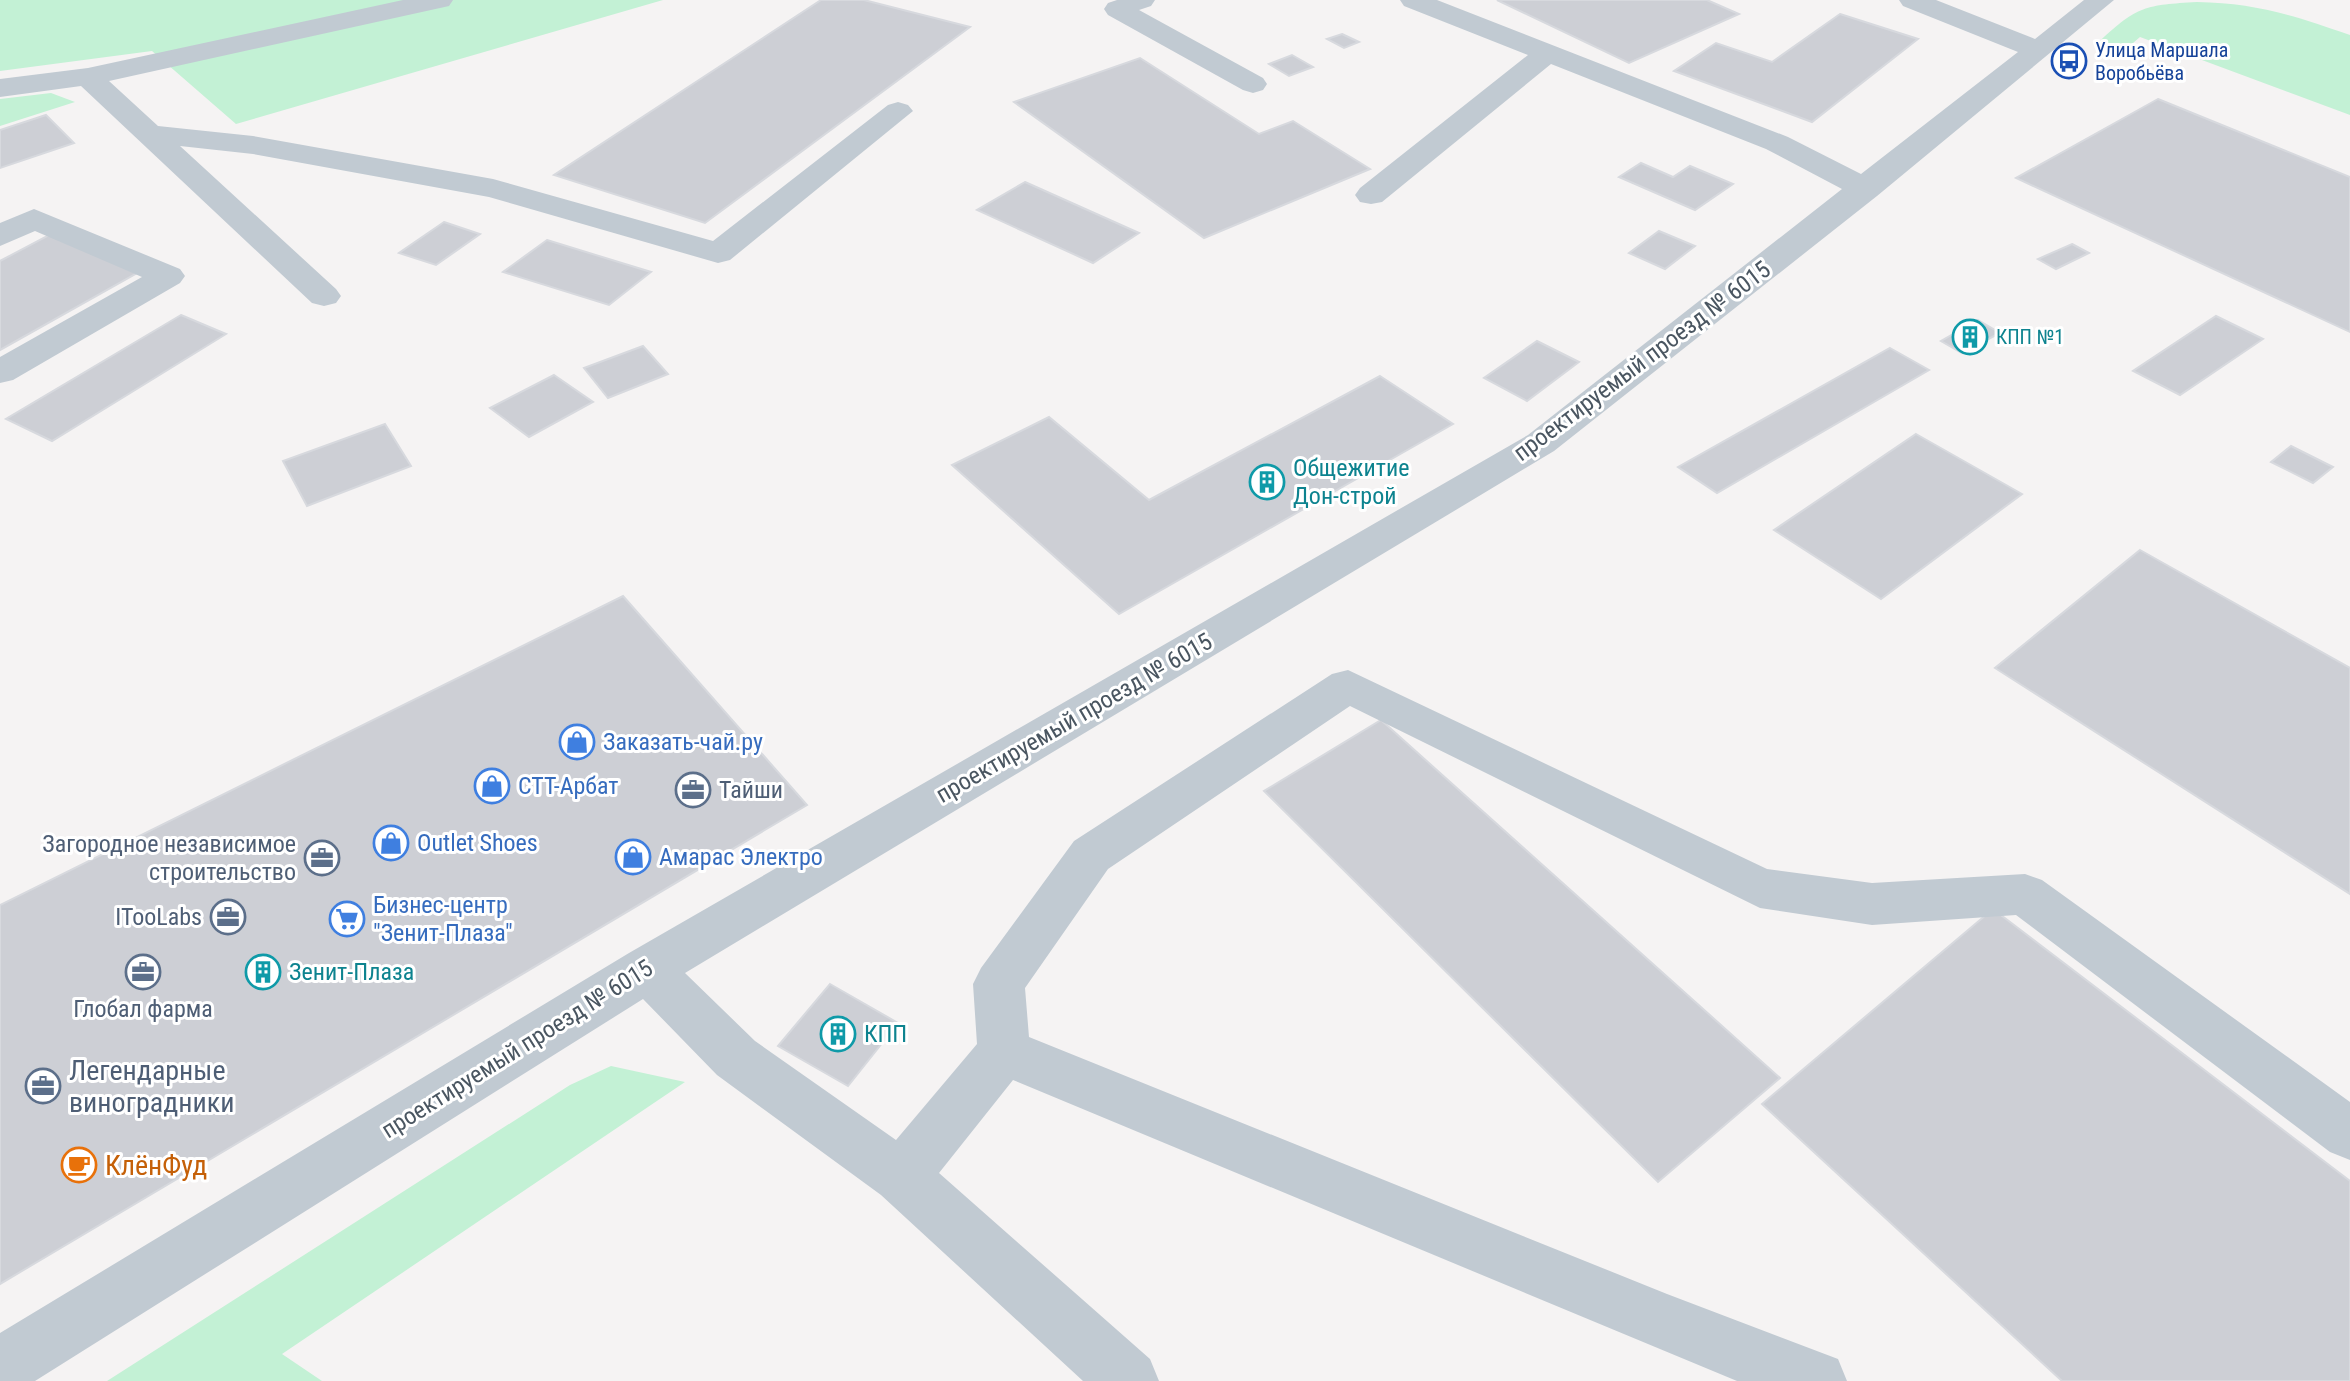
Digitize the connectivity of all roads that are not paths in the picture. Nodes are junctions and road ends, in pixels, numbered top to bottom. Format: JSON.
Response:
{"nodes":[{"id":1,"x":440,"y":0,"type":"edge"},
{"id":2,"x":1142,"y":0,"type":"edge"},
{"id":3,"x":1413,"y":0,"type":"edge"},
{"id":4,"x":1912,"y":0,"type":"edge"},
{"id":5,"x":2101,"y":0,"type":"edge"},
{"id":6,"x":2039,"y":50,"type":"junction"},
{"id":7,"x":1548,"y":53,"type":"junction"},
{"id":8,"x":88,"y":77,"type":"junction"},
{"id":9,"x":1253,"y":84,"type":"dead end"},
{"id":10,"x":0,"y":88,"type":"edge"},
{"id":11,"x":898,"y":111,"type":"dead end"},
{"id":12,"x":150,"y":134,"type":"junction"},
{"id":13,"x":1866,"y":189,"type":"junction"},
{"id":14,"x":1371,"y":195,"type":"dead end"},
{"id":15,"x":0,"y":211,"type":"edge"},
{"id":16,"x":34,"y":219,"type":"junction"},
{"id":17,"x":0,"y":236,"type":"edge"},
{"id":18,"x":324,"y":296,"type":"dead end"},
{"id":19,"x":0,"y":372,"type":"edge"},
{"id":20,"x":647,"y":969,"type":"junction"},
{"id":21,"x":1004,"y":1051,"type":"junction"},
{"id":22,"x":2350,"y":1134,"type":"edge"},
{"id":23,"x":901,"y":1176,"type":"junction"},
{"id":24,"x":0,"y":1368,"type":"edge"},
{"id":25,"x":1128,"y":1381,"type":"edge"},
{"id":26,"x":1816,"y":1381,"type":"edge"}],
"edges":[{"from":1,"to":8,"type":"street"},
{"from":2,"to":9,"type":"street"},
{"from":3,"to":7,"type":"street"},
{"from":4,"to":6,"type":"street"},
{"from":5,"to":6,"type":"street","name":"проектируемый проезд № 6015"},
{"from":6,"to":13,"type":"street","name":"проектируемый проезд № 6015"},
{"from":7,"to":13,"type":"street"},
{"from":7,"to":14,"type":"street"},
{"from":8,"to":10,"type":"street"},
{"from":8,"to":12,"type":"street"},
{"from":11,"to":12,"type":"street"},
{"from":12,"to":18,"type":"street"},
{"from":13,"to":20,"type":"street","name":"проектируемый проезд № 6015"},
{"from":15,"to":16,"type":"street"},
{"from":16,"to":17,"type":"street"},
{"from":16,"to":19,"type":"street"},
{"from":20,"to":23,"type":"street"},
{"from":20,"to":24,"type":"street","name":"проектируемый проезд № 6015"},
{"from":21,"to":22,"type":"street"},
{"from":21,"to":23,"type":"street"},
{"from":21,"to":26,"type":"street"},
{"from":23,"to":25,"type":"street"}]}
